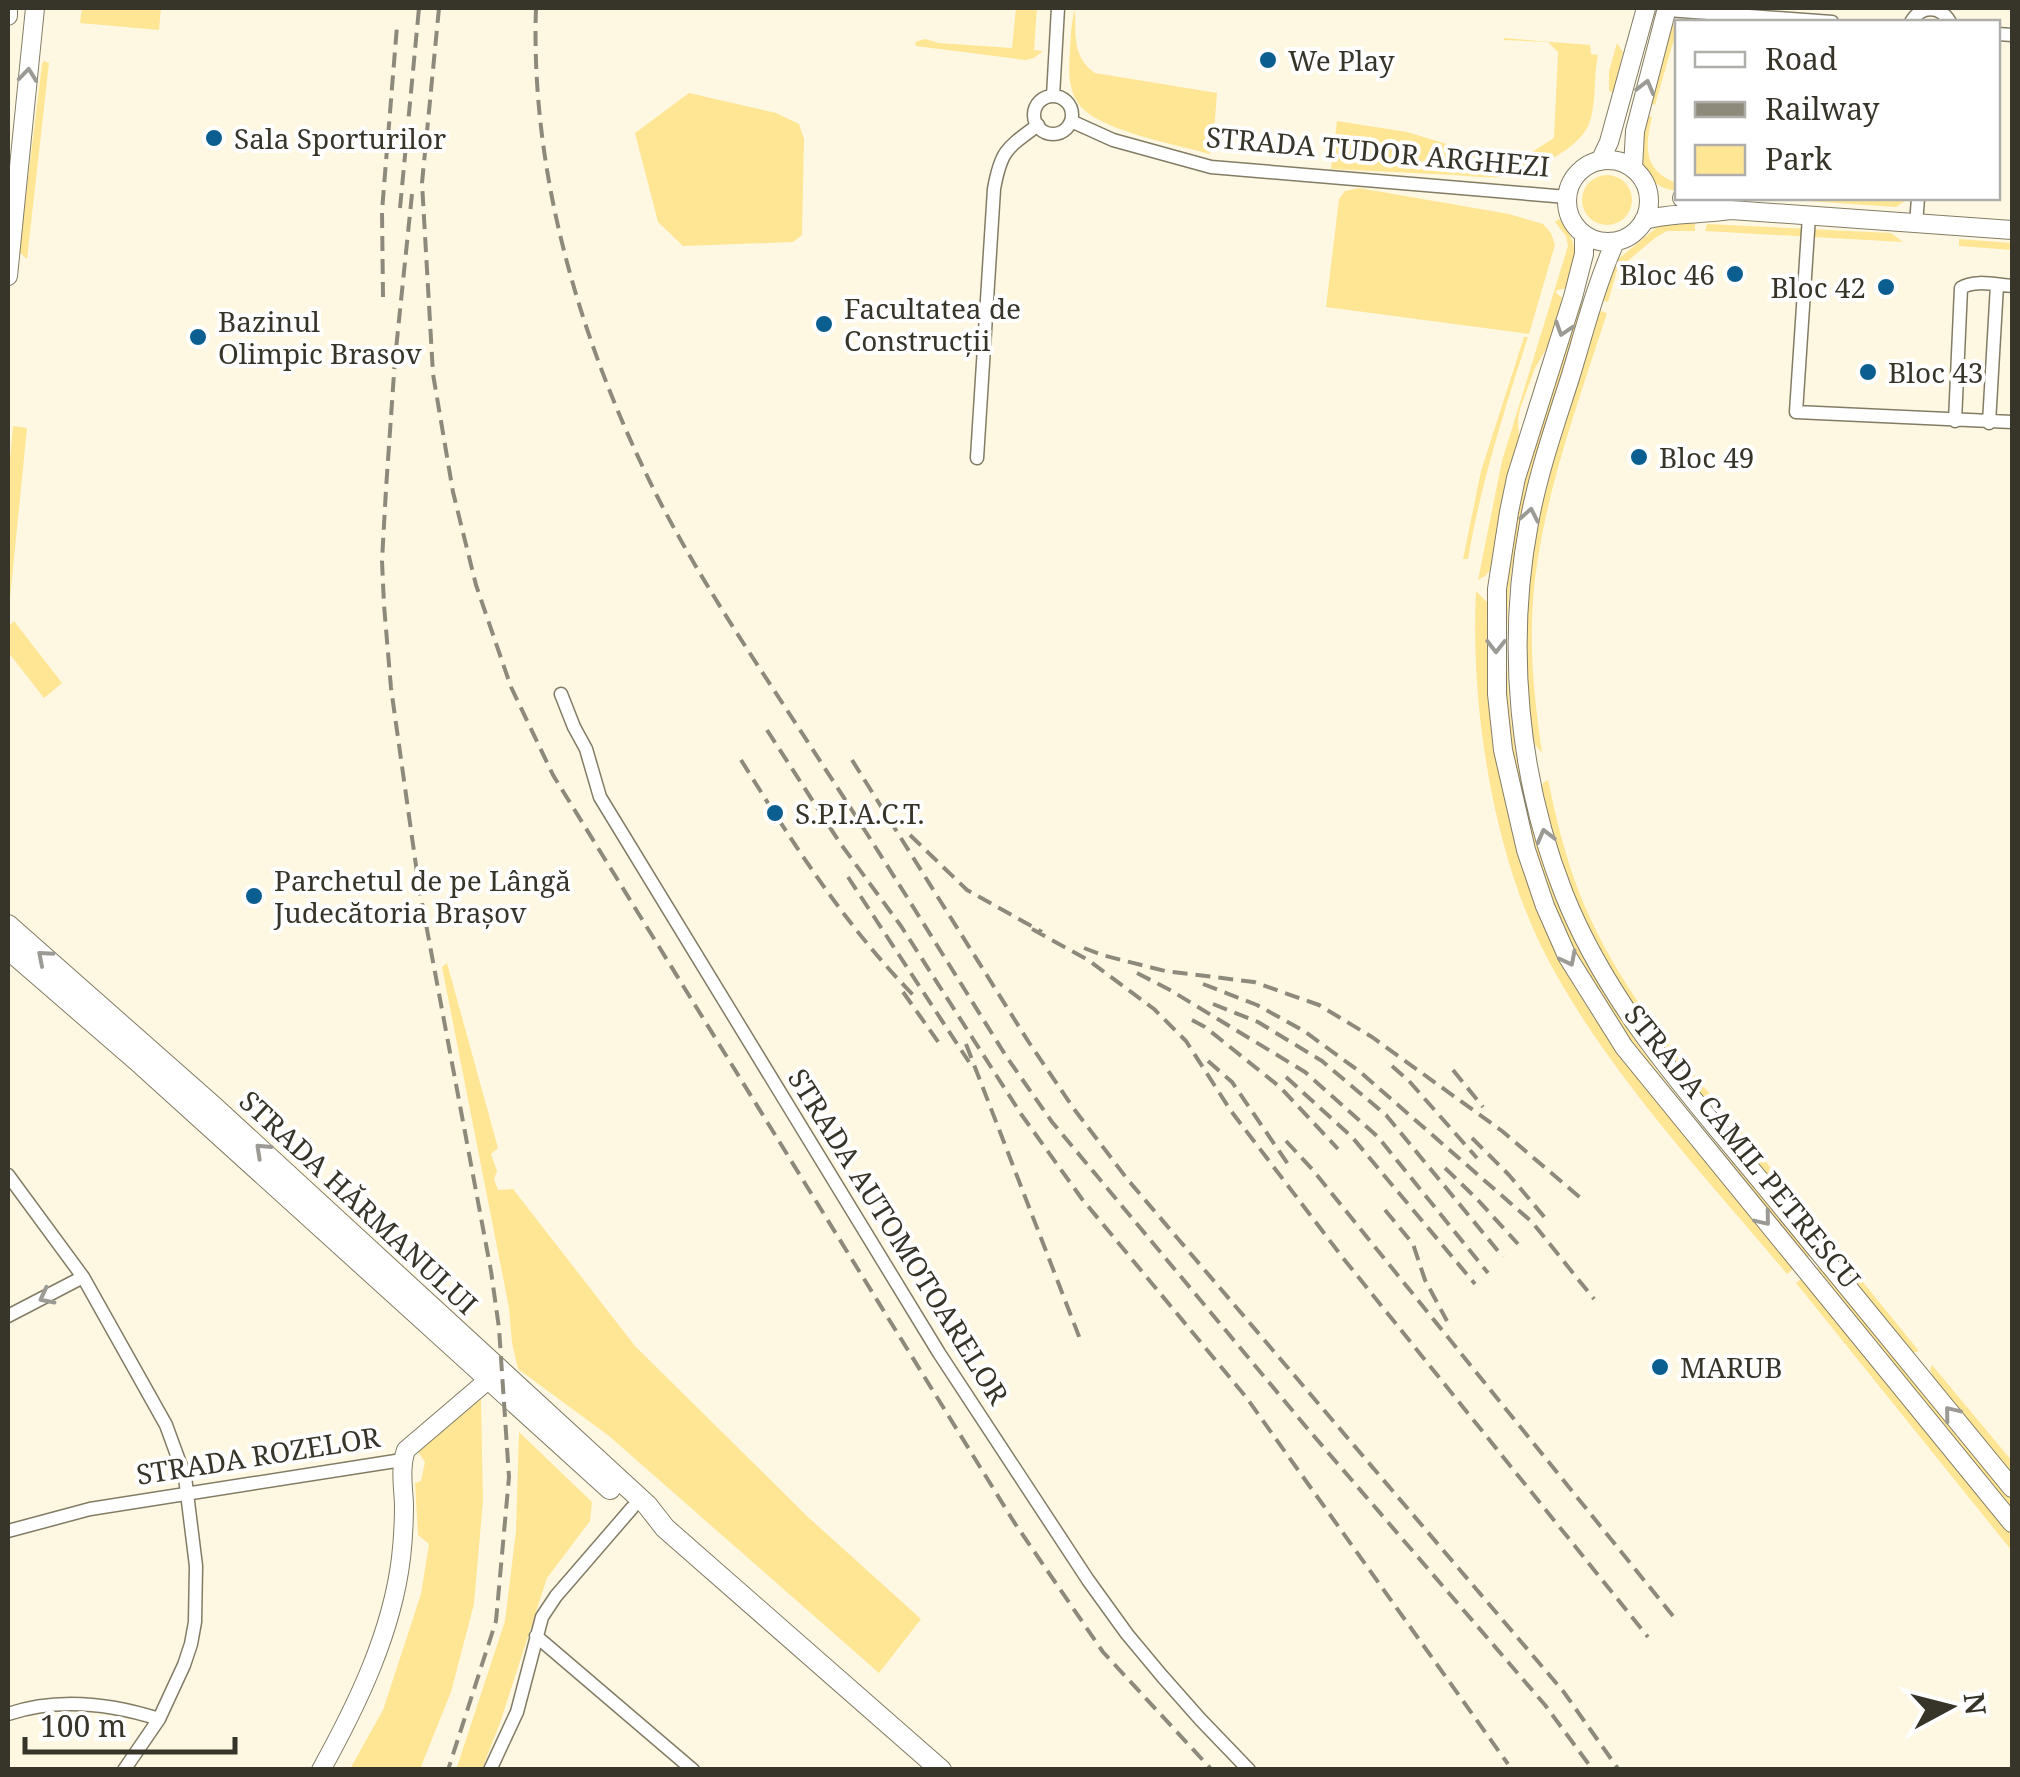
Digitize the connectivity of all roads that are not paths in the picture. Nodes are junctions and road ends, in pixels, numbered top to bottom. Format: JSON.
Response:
{"nodes":[{"id":1,"x":8,"y":8,"type":"edge"},
{"id":2,"x":36,"y":8,"type":"edge"},
{"id":3,"x":1058,"y":8,"type":"edge"},
{"id":4,"x":1646,"y":8,"type":"edge"},
{"id":5,"x":1667,"y":9,"type":"edge"},
{"id":6,"x":8,"y":16,"type":"edge"},
{"id":7,"x":1807,"y":20,"type":"edge"},
{"id":8,"x":1053,"y":96,"type":"junction"},
{"id":9,"x":1071,"y":121,"type":"junction"},
{"id":10,"x":1038,"y":125,"type":"junction"},
{"id":11,"x":1600,"y":161,"type":"junction"},
{"id":12,"x":1633,"y":168,"type":"junction"},
{"id":13,"x":1647,"y":189,"type":"junction"},
{"id":14,"x":1675,"y":196,"type":"edge"},
{"id":15,"x":1567,"y":197,"type":"junction"},
{"id":16,"x":1700,"y":200,"type":"edge"},
{"id":17,"x":1918,"y":200,"type":"edge"},
{"id":18,"x":1731,"y":210,"type":"junction"},
{"id":19,"x":1809,"y":216,"type":"junction"},
{"id":20,"x":1644,"y":220,"type":"junction"},
{"id":21,"x":1916,"y":224,"type":"junction"},
{"id":22,"x":2012,"y":230,"type":"edge"},
{"id":23,"x":1584,"y":235,"type":"junction"},
{"id":24,"x":1615,"y":242,"type":"junction"},
{"id":25,"x":8,"y":276,"type":"edge"},
{"id":26,"x":1996,"y":285,"type":"junction"},
{"id":27,"x":2012,"y":286,"type":"edge"},
{"id":28,"x":1955,"y":421,"type":"junction"},
{"id":29,"x":1989,"y":422,"type":"junction"},
{"id":30,"x":2012,"y":422,"type":"edge"},
{"id":31,"x":977,"y":458,"type":"dead end"},
{"id":32,"x":561,"y":694,"type":"dead end"},
{"id":33,"x":8,"y":924,"type":"edge"},
{"id":34,"x":8,"y":950,"type":"edge"},
{"id":35,"x":8,"y":1175,"type":"edge"},
{"id":36,"x":84,"y":1277,"type":"junction"},
{"id":37,"x":8,"y":1316,"type":"edge"},
{"id":38,"x":488,"y":1380,"type":"junction"},
{"id":39,"x":402,"y":1460,"type":"junction"},
{"id":40,"x":2012,"y":1488,"type":"edge"},
{"id":41,"x":188,"y":1494,"type":"junction"},
{"id":42,"x":632,"y":1508,"type":"junction"},
{"id":43,"x":2012,"y":1523,"type":"edge"},
{"id":44,"x":665,"y":1528,"type":"junction"},
{"id":45,"x":8,"y":1531,"type":"edge"},
{"id":46,"x":536,"y":1636,"type":"junction"},
{"id":47,"x":8,"y":1714,"type":"edge"},
{"id":48,"x":159,"y":1719,"type":"junction"},
{"id":49,"x":124,"y":1770,"type":"edge"},
{"id":50,"x":321,"y":1770,"type":"edge"},
{"id":51,"x":490,"y":1770,"type":"edge"},
{"id":52,"x":693,"y":1770,"type":"edge"},
{"id":53,"x":941,"y":1770,"type":"edge"},
{"id":54,"x":1249,"y":1770,"type":"edge"}],
"edges":[{"from":1,"to":6,"type":"street"},
{"from":25,"to":2,"type":"street","one_way":true},
{"from":3,"to":8,"type":"street"},
{"from":4,"to":11,"type":"street"},
{"from":5,"to":7,"type":"street"},
{"from":12,"to":5,"type":"street","one_way":true},
{"from":8,"to":9,"type":"street"},
{"from":8,"to":10,"type":"street"},
{"from":9,"to":10,"type":"street"},
{"from":9,"to":15,"type":"street","name":"STRADA TUDOR ARGHEZI"},
{"from":10,"to":31,"type":"street"},
{"from":11,"to":12,"type":"street"},
{"from":11,"to":15,"type":"street"},
{"from":12,"to":13,"type":"street"},
{"from":13,"to":14,"type":"street"},
{"from":13,"to":20,"type":"street"},
{"from":15,"to":23,"type":"street"},
{"from":16,"to":18,"type":"street"},
{"from":17,"to":21,"type":"street"},
{"from":18,"to":19,"type":"street"},
{"from":18,"to":20,"type":"street"},
{"from":19,"to":21,"type":"street"},
{"from":19,"to":28,"type":"street"},
{"from":20,"to":24,"type":"street"},
{"from":21,"to":22,"type":"street"},
{"from":23,"to":24,"type":"street"},
{"from":23,"to":43,"type":"street","name":"STRADA CAMIL PETRESCU","one_way":true},
{"from":40,"to":24,"type":"street","name":"STRADA CAMIL PETRESCU","one_way":true},
{"from":26,"to":27,"type":"street"},
{"from":26,"to":28,"type":"street"},
{"from":26,"to":29,"type":"street"},
{"from":28,"to":29,"type":"street"},
{"from":29,"to":30,"type":"street"},
{"from":32,"to":54,"type":"street","name":"STRADA AUTOMOTOARELOR"},
{"from":44,"to":33,"type":"main road","name":"STRADA HĂRMANULUI","one_way":true},
{"from":34,"to":38,"type":"main road","name":"STRADA HĂRMANULUI"},
{"from":35,"to":36,"type":"street"},
{"from":36,"to":37,"type":"street","one_way":true},
{"from":36,"to":41,"type":"street"},
{"from":38,"to":39,"type":"street","name":"STRADA ROZELOR"},
{"from":38,"to":42,"type":"main road","name":"STRADA HĂRMANULUI"},
{"from":39,"to":41,"type":"street","name":"STRADA ROZELOR"},
{"from":39,"to":50,"type":"street"},
{"from":41,"to":45,"type":"street","name":"STRADA ROZELOR"},
{"from":41,"to":48,"type":"street"},
{"from":42,"to":44,"type":"main road","name":"STRADA HĂRMANULUI"},
{"from":42,"to":46,"type":"street"},
{"from":44,"to":53,"type":"main road","name":"STRADA HĂRMANULUI"},
{"from":46,"to":51,"type":"street"},
{"from":46,"to":52,"type":"street"},
{"from":47,"to":48,"type":"street"},
{"from":48,"to":49,"type":"street"}]}
